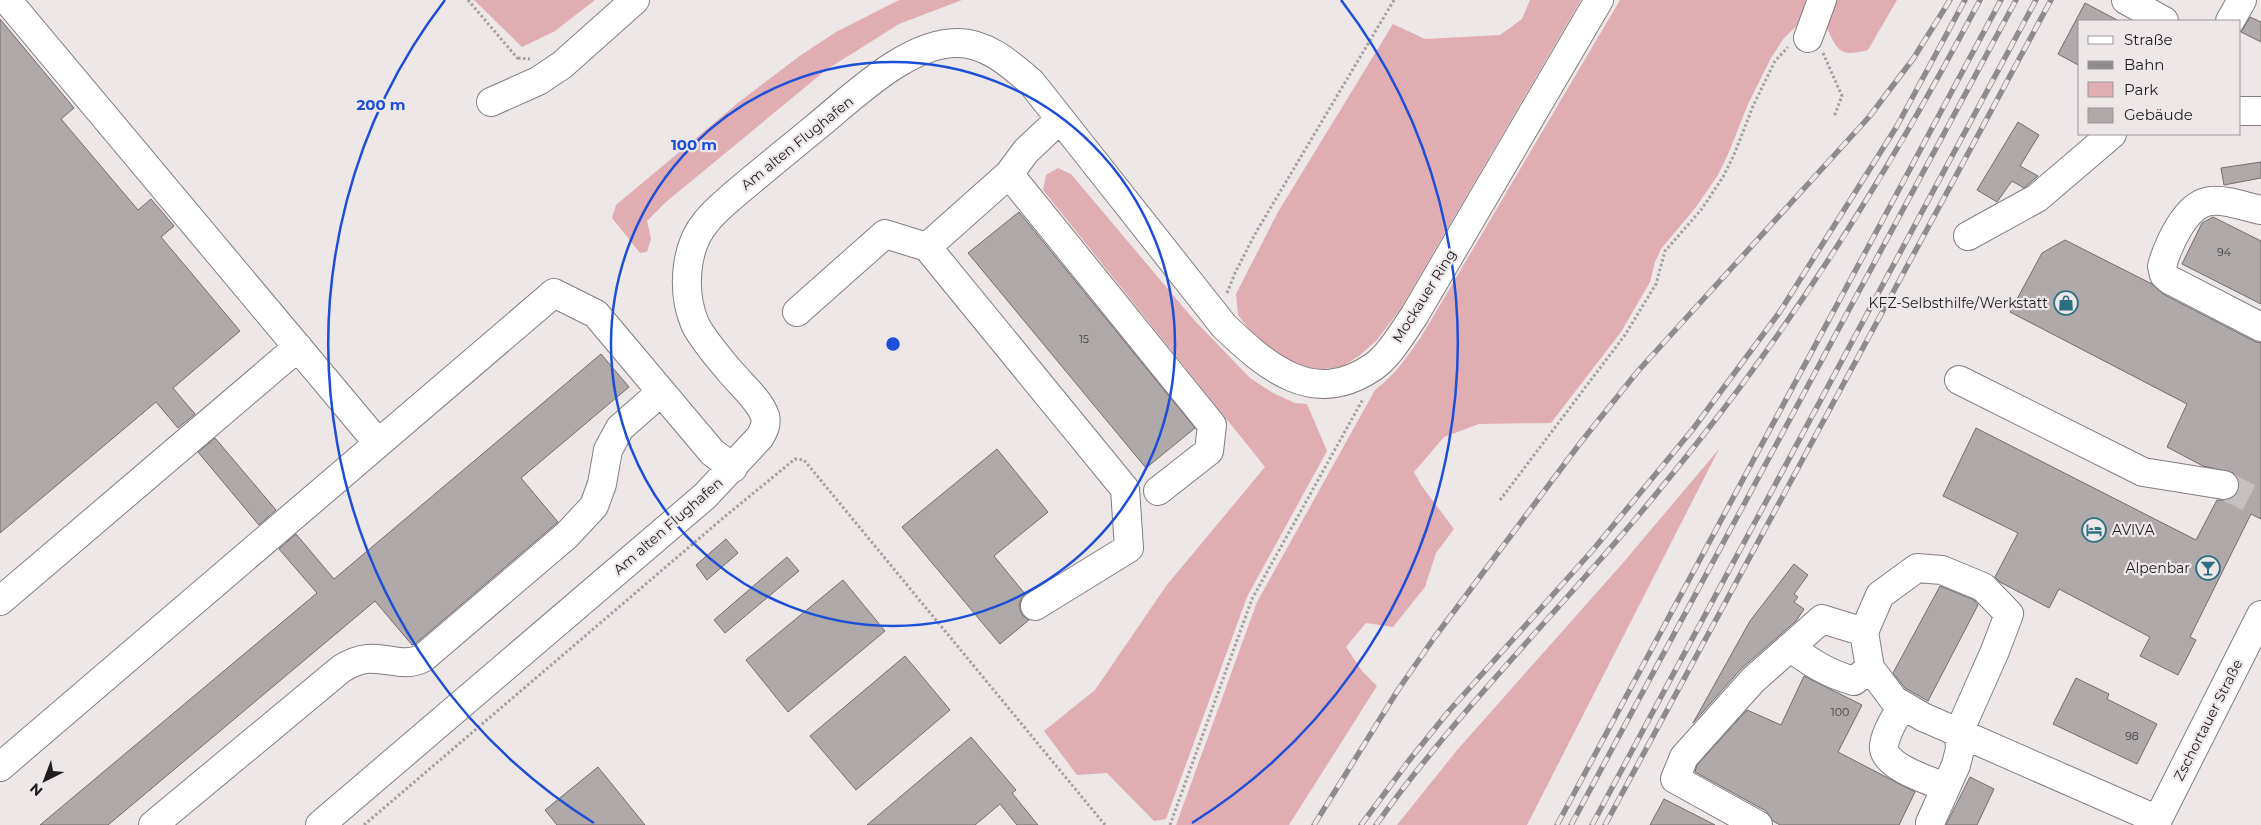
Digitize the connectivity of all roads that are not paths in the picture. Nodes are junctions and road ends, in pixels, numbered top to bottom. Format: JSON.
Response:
{"nodes":[{"id":1,"x":7,"y":0,"type":"edge"},
{"id":2,"x":636,"y":0,"type":"edge"},
{"id":3,"x":1599,"y":0,"type":"edge"},
{"id":4,"x":1822,"y":0,"type":"edge"},
{"id":5,"x":2126,"y":0,"type":"edge"},
{"id":6,"x":2242,"y":0,"type":"edge"},
{"id":7,"x":2255,"y":0,"type":"edge"},
{"id":8,"x":2261,"y":3,"type":"edge"},
{"id":9,"x":2162,"y":20,"type":"edge"},
{"id":10,"x":2231,"y":20,"type":"edge"},
{"id":11,"x":1808,"y":38,"type":"road end"},
{"id":12,"x":491,"y":102,"type":"dead end"},
{"id":13,"x":2241,"y":111,"type":"edge"},
{"id":14,"x":2261,"y":111,"type":"edge"},
{"id":15,"x":1060,"y":119,"type":"junction"},
{"id":16,"x":2111,"y":135,"type":"edge"},
{"id":17,"x":1009,"y":174,"type":"junction"},
{"id":18,"x":2261,"y":210,"type":"edge"},
{"id":19,"x":1968,"y":236,"type":"dead end"},
{"id":20,"x":927,"y":247,"type":"junction"},
{"id":21,"x":796,"y":312,"type":"dead end"},
{"id":22,"x":2261,"y":327,"type":"edge"},
{"id":23,"x":298,"y":347,"type":"junction"},
{"id":24,"x":1959,"y":380,"type":"dead end"},
{"id":25,"x":661,"y":392,"type":"junction"},
{"id":26,"x":378,"y":444,"type":"junction"},
{"id":27,"x":733,"y":468,"type":"junction"},
{"id":28,"x":2224,"y":486,"type":"tunnel mouth"},
{"id":29,"x":1158,"y":491,"type":"dead end"},
{"id":30,"x":0,"y":601,"type":"edge"},
{"id":31,"x":1035,"y":606,"type":"dead end"},
{"id":32,"x":2261,"y":615,"type":"edge"},
{"id":33,"x":1864,"y":632,"type":"junction"},
{"id":34,"x":1790,"y":647,"type":"junction"},
{"id":35,"x":1870,"y":668,"type":"junction"},
{"id":36,"x":1902,"y":705,"type":"junction"},
{"id":37,"x":1958,"y":732,"type":"junction"},
{"id":38,"x":0,"y":767,"type":"edge"},
{"id":39,"x":1946,"y":787,"type":"junction"},
{"id":40,"x":1930,"y":823,"type":"dead end"},
{"id":41,"x":2156,"y":823,"type":"edge"},
{"id":42,"x":153,"y":825,"type":"edge"},
{"id":43,"x":320,"y":825,"type":"edge"},
{"id":44,"x":1758,"y":825,"type":"edge"}],
"edges":[{"from":1,"to":23,"type":"street"},
{"from":2,"to":12,"type":"street"},
{"from":3,"to":15,"type":"street","name":"Mockauer Ring"},
{"from":4,"to":11,"type":"street"},
{"from":5,"to":9,"type":"street"},
{"from":6,"to":10,"type":"street"},
{"from":7,"to":8,"type":"street"},
{"from":13,"to":14,"type":"street"},
{"from":15,"to":17,"type":"street"},
{"from":15,"to":27,"type":"street","name":"Am alten Flughafen"},
{"from":16,"to":19,"type":"street"},
{"from":17,"to":20,"type":"street"},
{"from":17,"to":29,"type":"street"},
{"from":18,"to":22,"type":"street"},
{"from":20,"to":21,"type":"street"},
{"from":20,"to":31,"type":"street"},
{"from":23,"to":26,"type":"street"},
{"from":23,"to":30,"type":"street"},
{"from":24,"to":28,"type":"street"},
{"from":25,"to":26,"type":"street"},
{"from":25,"to":27,"type":"street"},
{"from":25,"to":42,"type":"street"},
{"from":26,"to":38,"type":"street"},
{"from":27,"to":43,"type":"street","name":"Am alten Flughafen"},
{"from":32,"to":41,"type":"street","name":"Zschortauer Straße"},
{"from":33,"to":34,"type":"street"},
{"from":33,"to":35,"type":"street"},
{"from":33,"to":37,"type":"street"},
{"from":34,"to":35,"type":"street"},
{"from":34,"to":44,"type":"street"},
{"from":35,"to":36,"type":"street"},
{"from":36,"to":37,"type":"street"},
{"from":36,"to":39,"type":"street"},
{"from":37,"to":39,"type":"street"},
{"from":37,"to":41,"type":"street"},
{"from":39,"to":40,"type":"street"}]}
